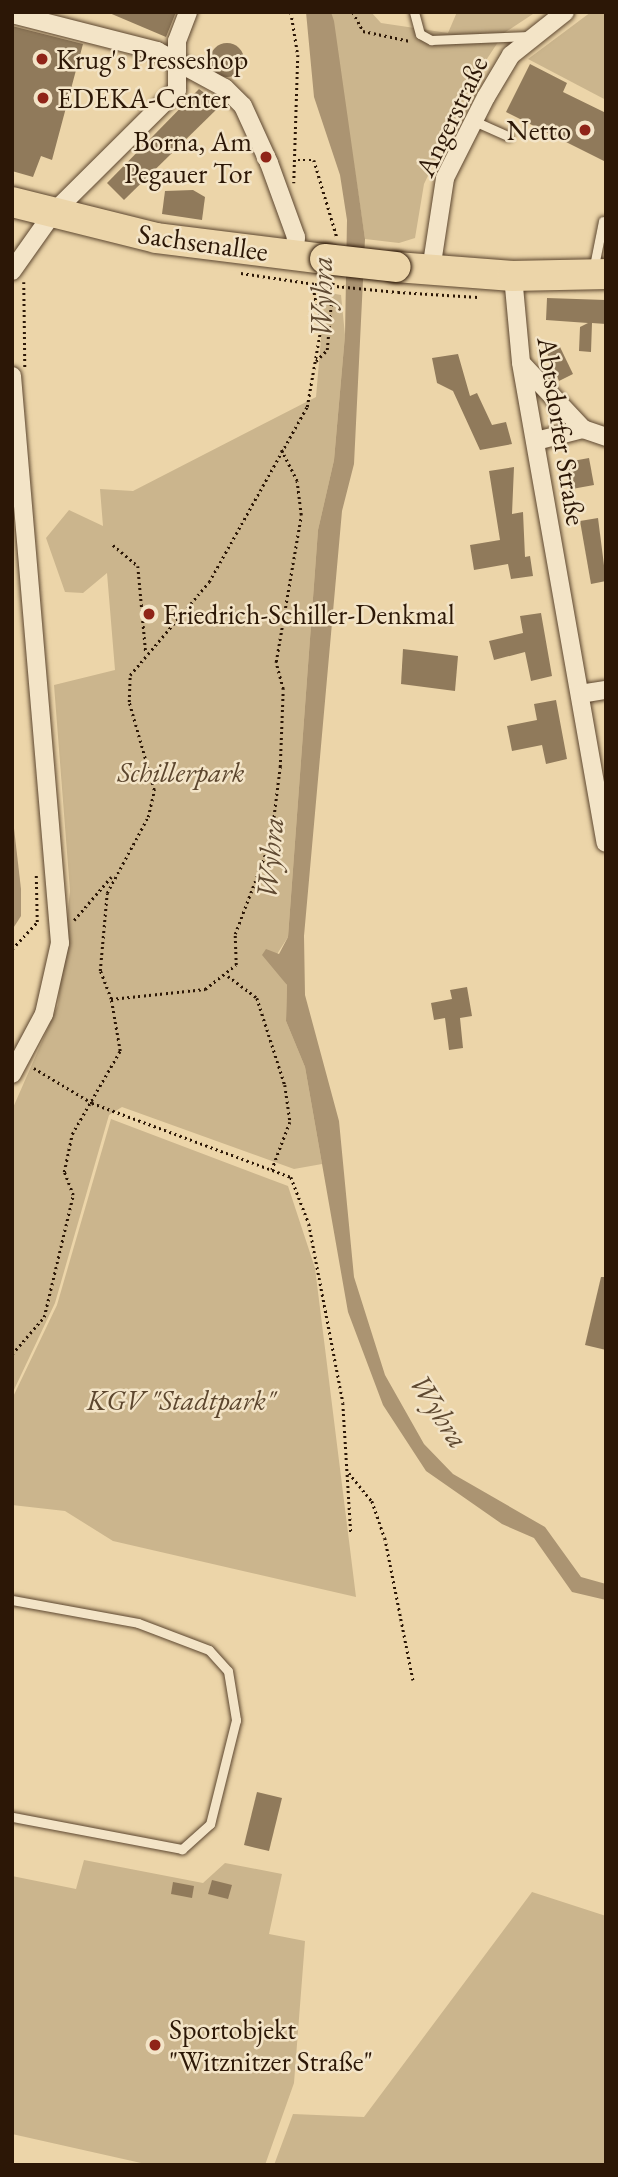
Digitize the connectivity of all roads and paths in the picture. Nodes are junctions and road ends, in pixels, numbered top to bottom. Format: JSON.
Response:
{"nodes":[{"id":1,"x":188,"y":12,"type":"edge"},
{"id":2,"x":290,"y":12,"type":"edge"},
{"id":3,"x":353,"y":12,"type":"edge"},
{"id":4,"x":414,"y":12,"type":"edge"},
{"id":5,"x":565,"y":12,"type":"edge"},
{"id":6,"x":12,"y":15,"type":"edge"},
{"id":7,"x":67,"y":18,"type":"edge"},
{"id":8,"x":531,"y":36,"type":"junction"},
{"id":9,"x":431,"y":40,"type":"junction"},
{"id":10,"x":181,"y":61,"type":"junction"},
{"id":11,"x":474,"y":121,"type":"junction"},
{"id":12,"x":508,"y":136,"type":"dead end"},
{"id":13,"x":12,"y":202,"type":"edge"},
{"id":14,"x":53,"y":213,"type":"junction"},
{"id":15,"x":603,"y":221,"type":"dead end"},
{"id":16,"x":294,"y":255,"type":"junction"},
{"id":17,"x":326,"y":259,"type":"junction"},
{"id":18,"x":21,"y":270,"type":"edge"},
{"id":19,"x":431,"y":270,"type":"junction"},
{"id":20,"x":599,"y":275,"type":"edge"},
{"id":21,"x":397,"y":279,"type":"junction"},
{"id":22,"x":515,"y":287,"type":"junction"},
{"id":23,"x":331,"y":298,"type":"dead end"},
{"id":24,"x":316,"y":361,"type":"junction"},
{"id":25,"x":521,"y":363,"type":"junction"},
{"id":26,"x":19,"y":373,"type":"edge"},
{"id":27,"x":583,"y":429,"type":"junction"},
{"id":28,"x":606,"y":437,"type":"edge"},
{"id":29,"x":536,"y":441,"type":"junction"},
{"id":30,"x":281,"y":450,"type":"junction"},
{"id":31,"x":113,"y":545,"type":"dead end"},
{"id":32,"x":146,"y":654,"type":"junction"},
{"id":33,"x":606,"y":690,"type":"edge"},
{"id":34,"x":580,"y":694,"type":"junction"},
{"id":35,"x":605,"y":833,"type":"edge"},
{"id":36,"x":36,"y":872,"type":"dead end"},
{"id":37,"x":12,"y":949,"type":"edge"},
{"id":38,"x":228,"y":976,"type":"junction"},
{"id":39,"x":111,"y":999,"type":"junction"},
{"id":40,"x":15,"y":1065,"type":"edge"},
{"id":41,"x":92,"y":1103,"type":"junction"},
{"id":42,"x":272,"y":1170,"type":"junction"},
{"id":43,"x":12,"y":1354,"type":"edge"},
{"id":44,"x":348,"y":1471,"type":"junction"},
{"id":45,"x":351,"y":1532,"type":"dead end"},
{"id":46,"x":12,"y":1600,"type":"edge"},
{"id":47,"x":413,"y":1680,"type":"dead end"},
{"id":48,"x":12,"y":1817,"type":"edge"}],
"edges":[{"from":1,"to":10,"type":"street"},
{"from":2,"to":17,"type":"path"},
{"from":3,"to":9,"type":"path"},
{"from":4,"to":9,"type":"lane"},
{"from":5,"to":8,"type":"street","name":"Angerstraße"},
{"from":6,"to":7,"type":"street"},
{"from":7,"to":10,"type":"street"},
{"from":8,"to":9,"type":"lane"},
{"from":8,"to":11,"type":"street","name":"Angerstraße"},
{"from":10,"to":14,"type":"street"},
{"from":10,"to":16,"type":"street"},
{"from":11,"to":12,"type":"lane"},
{"from":11,"to":19,"type":"street","name":"Angerstraße"},
{"from":13,"to":14,"type":"main road","name":"Sachsenallee"},
{"from":14,"to":16,"type":"main road","name":"Sachsenallee"},
{"from":14,"to":18,"type":"street"},
{"from":15,"to":20,"type":"lane"},
{"from":16,"to":17,"type":"main road","name":"Sachsenallee"},
{"from":17,"to":21,"type":"main road","name":"Sachsenallee","bridge":true},
{"from":17,"to":21,"type":"path","bridge":true},
{"from":17,"to":24,"type":"path"},
{"from":18,"to":26,"type":"path"},
{"from":19,"to":21,"type":"main road","name":"Sachsenallee"},
{"from":19,"to":22,"type":"main road","name":"Sachsenallee"},
{"from":20,"to":22,"type":"main road","name":"Sachsenallee"},
{"from":21,"to":22,"type":"path"},
{"from":22,"to":25,"type":"street","name":"Abtsdorfer Straße"},
{"from":23,"to":24,"type":"path"},
{"from":24,"to":30,"type":"path"},
{"from":25,"to":27,"type":"street"},
{"from":25,"to":29,"type":"street","name":"Abtsdorfer Straße"},
{"from":26,"to":40,"type":"street"},
{"from":27,"to":28,"type":"street"},
{"from":27,"to":29,"type":"street"},
{"from":29,"to":34,"type":"street","name":"Abtsdorfer Straße"},
{"from":30,"to":32,"type":"path"},
{"from":30,"to":38,"type":"path"},
{"from":31,"to":32,"type":"path"},
{"from":32,"to":39,"type":"path"},
{"from":33,"to":34,"type":"street"},
{"from":34,"to":35,"type":"street","name":"Abtsdorfer Straße"},
{"from":36,"to":37,"type":"path"},
{"from":38,"to":39,"type":"path"},
{"from":38,"to":42,"type":"path"},
{"from":39,"to":41,"type":"path"},
{"from":40,"to":41,"type":"path"},
{"from":41,"to":42,"type":"path"},
{"from":41,"to":43,"type":"path"},
{"from":42,"to":44,"type":"path"},
{"from":44,"to":45,"type":"path"},
{"from":44,"to":47,"type":"path"},
{"from":46,"to":48,"type":"lane"}]}
